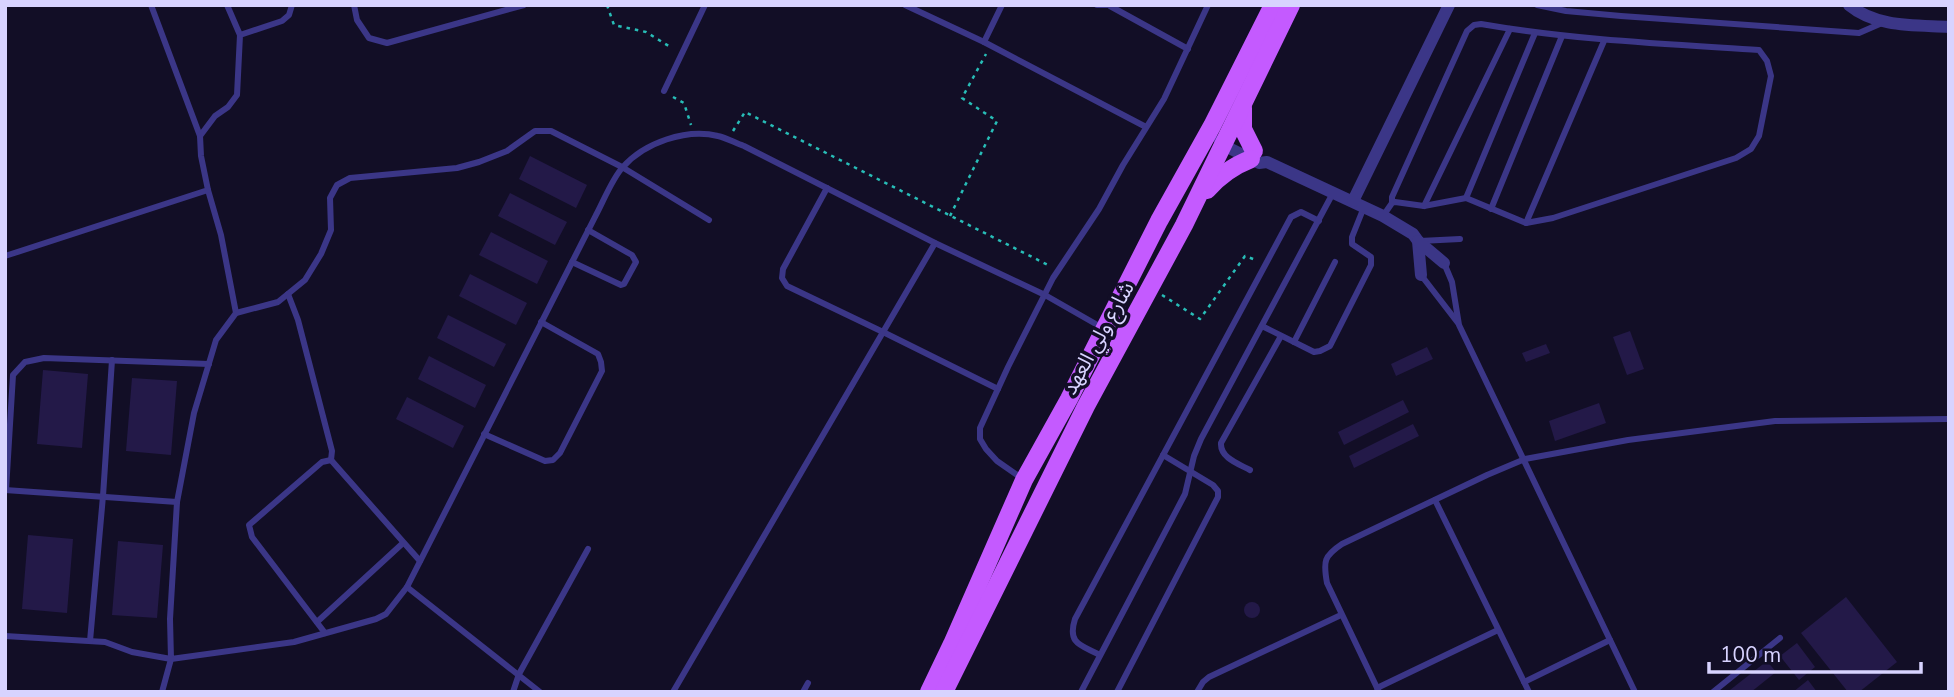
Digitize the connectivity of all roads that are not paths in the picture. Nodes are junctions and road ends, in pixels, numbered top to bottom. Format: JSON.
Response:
{"nodes":[{"id":1,"x":151,"y":5,"type":"edge"},
{"id":2,"x":228,"y":5,"type":"edge"},
{"id":3,"x":292,"y":5,"type":"edge"},
{"id":4,"x":354,"y":5,"type":"edge"},
{"id":5,"x":524,"y":5,"type":"edge"},
{"id":6,"x":705,"y":5,"type":"edge"},
{"id":7,"x":905,"y":5,"type":"edge"},
{"id":8,"x":1002,"y":5,"type":"edge"},
{"id":9,"x":1097,"y":5,"type":"edge"},
{"id":10,"x":1208,"y":5,"type":"edge"},
{"id":11,"x":1273,"y":5,"type":"edge"},
{"id":12,"x":1291,"y":5,"type":"edge"},
{"id":13,"x":1449,"y":5,"type":"edge"},
{"id":14,"x":1537,"y":5,"type":"edge"},
{"id":15,"x":1111,"y":6,"type":"edge"},
{"id":16,"x":1851,"y":7,"type":"edge"},
{"id":17,"x":1883,"y":22,"type":"junction"},
{"id":18,"x":1949,"y":27,"type":"edge"},
{"id":19,"x":1510,"y":29,"type":"junction"},
{"id":20,"x":1535,"y":33,"type":"junction"},
{"id":21,"x":240,"y":35,"type":"junction"},
{"id":22,"x":1562,"y":36,"type":"junction"},
{"id":23,"x":1604,"y":41,"type":"junction"},
{"id":24,"x":988,"y":44,"type":"junction"},
{"id":25,"x":1188,"y":49,"type":"junction"},
{"id":26,"x":664,"y":91,"type":"road end"},
{"id":27,"x":1243,"y":104,"type":"junction"},
{"id":28,"x":1146,"y":128,"type":"junction"},
{"id":29,"x":1217,"y":135,"type":"junction"},
{"id":30,"x":200,"y":136,"type":"junction"},
{"id":31,"x":1258,"y":157,"type":"junction"},
{"id":32,"x":622,"y":167,"type":"junction"},
{"id":33,"x":827,"y":188,"type":"junction"},
{"id":34,"x":208,"y":190,"type":"junction"},
{"id":35,"x":1333,"y":193,"type":"junction"},
{"id":36,"x":1466,"y":198,"type":"junction"},
{"id":37,"x":1392,"y":203,"type":"junction"},
{"id":38,"x":1358,"y":204,"type":"junction"},
{"id":39,"x":1193,"y":206,"type":"junction"},
{"id":40,"x":1424,"y":206,"type":"junction"},
{"id":41,"x":1490,"y":209,"type":"junction"},
{"id":42,"x":1384,"y":216,"type":"junction"},
{"id":43,"x":709,"y":220,"type":"dead end"},
{"id":44,"x":1319,"y":221,"type":"junction"},
{"id":45,"x":1527,"y":223,"type":"junction"},
{"id":46,"x":588,"y":230,"type":"junction"},
{"id":47,"x":1460,"y":239,"type":"dead end"},
{"id":48,"x":1418,"y":241,"type":"junction"},
{"id":49,"x":935,"y":243,"type":"junction"},
{"id":50,"x":5,"y":256,"type":"edge"},
{"id":51,"x":572,"y":262,"type":"junction"},
{"id":52,"x":1335,"y":262,"type":"dead end"},
{"id":53,"x":1444,"y":263,"type":"joint"},
{"id":54,"x":1421,"y":275,"type":"joint"},
{"id":55,"x":288,"y":294,"type":"junction"},
{"id":56,"x":1045,"y":295,"type":"junction"},
{"id":57,"x":236,"y":313,"type":"junction"},
{"id":58,"x":541,"y":322,"type":"junction"},
{"id":59,"x":1460,"y":325,"type":"junction"},
{"id":60,"x":1262,"y":326,"type":"junction"},
{"id":61,"x":1104,"y":330,"type":"junction"},
{"id":62,"x":883,"y":332,"type":"junction"},
{"id":63,"x":1281,"y":336,"type":"junction"},
{"id":64,"x":1123,"y":340,"type":"junction"},
{"id":65,"x":1294,"y":342,"type":"junction"},
{"id":66,"x":112,"y":360,"type":"junction"},
{"id":67,"x":209,"y":364,"type":"junction"},
{"id":68,"x":998,"y":389,"type":"junction"},
{"id":69,"x":1949,"y":419,"type":"edge"},
{"id":70,"x":484,"y":434,"type":"junction"},
{"id":71,"x":1163,"y":455,"type":"junction"},
{"id":72,"x":1525,"y":459,"type":"junction"},
{"id":73,"x":331,"y":460,"type":"junction"},
{"id":74,"x":1250,"y":470,"type":"dead end"},
{"id":75,"x":1191,"y":472,"type":"junction"},
{"id":76,"x":1024,"y":480,"type":"junction"},
{"id":77,"x":6,"y":490,"type":"edge"},
{"id":78,"x":103,"y":496,"type":"junction"},
{"id":79,"x":1435,"y":500,"type":"junction"},
{"id":80,"x":177,"y":502,"type":"junction"},
{"id":81,"x":404,"y":543,"type":"junction"},
{"id":82,"x":588,"y":549,"type":"dead end"},
{"id":83,"x":419,"y":561,"type":"junction"},
{"id":84,"x":407,"y":587,"type":"junction"},
{"id":85,"x":1341,"y":615,"type":"junction"},
{"id":86,"x":317,"y":622,"type":"junction"},
{"id":87,"x":1499,"y":630,"type":"junction"},
{"id":88,"x":325,"y":633,"type":"junction"},
{"id":89,"x":5,"y":636,"type":"edge"},
{"id":90,"x":1780,"y":638,"type":"dead end"},
{"id":91,"x":1610,"y":640,"type":"junction"},
{"id":92,"x":90,"y":641,"type":"junction"},
{"id":93,"x":1100,"y":655,"type":"junction"},
{"id":94,"x":171,"y":659,"type":"junction"},
{"id":95,"x":519,"y":674,"type":"junction"},
{"id":96,"x":1524,"y":682,"type":"junction"},
{"id":97,"x":808,"y":683,"type":"dead end"},
{"id":98,"x":1378,"y":690,"type":"edge"},
{"id":99,"x":162,"y":692,"type":"edge"},
{"id":100,"x":513,"y":692,"type":"edge"},
{"id":101,"x":540,"y":692,"type":"edge"},
{"id":102,"x":673,"y":692,"type":"edge"},
{"id":103,"x":803,"y":692,"type":"edge"},
{"id":104,"x":929,"y":692,"type":"edge"},
{"id":105,"x":944,"y":692,"type":"edge"},
{"id":106,"x":1081,"y":692,"type":"edge"},
{"id":107,"x":1117,"y":692,"type":"edge"},
{"id":108,"x":1197,"y":692,"type":"edge"},
{"id":109,"x":1529,"y":692,"type":"edge"},
{"id":110,"x":1635,"y":692,"type":"edge"},
{"id":111,"x":1713,"y":692,"type":"edge"}],
"edges":[{"from":1,"to":30,"type":"lane"},
{"from":2,"to":21,"type":"lane"},
{"from":3,"to":21,"type":"lane"},
{"from":4,"to":5,"type":"lane"},
{"from":6,"to":26,"type":"lane"},
{"from":7,"to":24,"type":"lane"},
{"from":8,"to":24,"type":"lane"},
{"from":9,"to":15,"type":"lane"},
{"from":10,"to":25,"type":"lane"},
{"from":11,"to":29,"type":"main road","name":"شارع ولي العهد"},
{"from":12,"to":27,"type":"main road","name":"شارع ولي العهد"},
{"from":13,"to":38,"type":"street"},
{"from":14,"to":17,"type":"lane"},
{"from":15,"to":25,"type":"lane"},
{"from":16,"to":17,"type":"street"},
{"from":17,"to":18,"type":"street"},
{"from":19,"to":20,"type":"lane"},
{"from":19,"to":37,"type":"lane"},
{"from":19,"to":40,"type":"lane"},
{"from":20,"to":22,"type":"lane"},
{"from":20,"to":36,"type":"lane"},
{"from":21,"to":30,"type":"lane"},
{"from":22,"to":23,"type":"lane"},
{"from":22,"to":41,"type":"lane"},
{"from":23,"to":45,"type":"lane"},
{"from":23,"to":45,"type":"lane"},
{"from":24,"to":28,"type":"lane"},
{"from":25,"to":28,"type":"lane"},
{"from":27,"to":29,"type":"main road","name":"شارع ولي العهد"},
{"from":27,"to":31,"type":"main road"},
{"from":28,"to":56,"type":"lane"},
{"from":29,"to":31,"type":"street"},
{"from":29,"to":39,"type":"main road","name":"شارع ولي العهد"},
{"from":29,"to":61,"type":"main road","name":"شارع ولي العهد"},
{"from":30,"to":34,"type":"lane"},
{"from":31,"to":35,"type":"street"},
{"from":31,"to":39,"type":"main road"},
{"from":32,"to":33,"type":"lane"},
{"from":32,"to":43,"type":"lane"},
{"from":32,"to":46,"type":"lane"},
{"from":32,"to":55,"type":"lane"},
{"from":33,"to":49,"type":"lane"},
{"from":33,"to":62,"type":"lane"},
{"from":34,"to":50,"type":"lane"},
{"from":34,"to":57,"type":"lane"},
{"from":35,"to":38,"type":"street"},
{"from":35,"to":44,"type":"lane"},
{"from":36,"to":40,"type":"lane"},
{"from":36,"to":41,"type":"lane"},
{"from":37,"to":40,"type":"lane"},
{"from":37,"to":42,"type":"lane"},
{"from":38,"to":42,"type":"street"},
{"from":38,"to":65,"type":"lane"},
{"from":39,"to":64,"type":"main road","name":"شارع ولي العهد"},
{"from":41,"to":45,"type":"lane"},
{"from":42,"to":48,"type":"street"},
{"from":44,"to":60,"type":"lane"},
{"from":44,"to":71,"type":"lane"},
{"from":46,"to":51,"type":"lane"},
{"from":46,"to":51,"type":"lane"},
{"from":47,"to":48,"type":"lane"},
{"from":48,"to":53,"type":"street"},
{"from":48,"to":54,"type":"street"},
{"from":49,"to":56,"type":"lane"},
{"from":49,"to":62,"type":"lane"},
{"from":51,"to":58,"type":"lane"},
{"from":52,"to":65,"type":"lane"},
{"from":53,"to":59,"type":"lane"},
{"from":54,"to":59,"type":"lane"},
{"from":55,"to":57,"type":"lane"},
{"from":55,"to":73,"type":"lane"},
{"from":56,"to":61,"type":"lane"},
{"from":56,"to":68,"type":"lane"},
{"from":57,"to":67,"type":"lane"},
{"from":58,"to":70,"type":"lane"},
{"from":58,"to":70,"type":"lane"},
{"from":59,"to":72,"type":"lane"},
{"from":60,"to":63,"type":"lane"},
{"from":60,"to":75,"type":"lane"},
{"from":61,"to":64,"type":"lane"},
{"from":61,"to":76,"type":"main road","name":"شارع ولي العهد"},
{"from":62,"to":68,"type":"lane"},
{"from":62,"to":102,"type":"lane"},
{"from":63,"to":65,"type":"lane"},
{"from":63,"to":74,"type":"lane"},
{"from":64,"to":105,"type":"main road","name":"شارع ولي العهد"},
{"from":66,"to":67,"type":"lane"},
{"from":66,"to":77,"type":"lane"},
{"from":66,"to":78,"type":"lane"},
{"from":67,"to":80,"type":"lane"},
{"from":68,"to":76,"type":"lane"},
{"from":69,"to":72,"type":"lane"},
{"from":70,"to":83,"type":"lane"},
{"from":71,"to":75,"type":"lane"},
{"from":71,"to":93,"type":"lane"},
{"from":72,"to":79,"type":"lane"},
{"from":72,"to":91,"type":"lane"},
{"from":73,"to":81,"type":"lane"},
{"from":73,"to":86,"type":"lane"},
{"from":75,"to":93,"type":"lane"},
{"from":75,"to":107,"type":"lane"},
{"from":76,"to":104,"type":"main road","name":"شارع ولي العهد"},
{"from":77,"to":78,"type":"lane"},
{"from":78,"to":80,"type":"lane"},
{"from":78,"to":92,"type":"lane"},
{"from":79,"to":85,"type":"lane"},
{"from":79,"to":87,"type":"lane"},
{"from":80,"to":94,"type":"lane"},
{"from":81,"to":83,"type":"lane"},
{"from":81,"to":86,"type":"lane"},
{"from":82,"to":95,"type":"lane"},
{"from":83,"to":84,"type":"lane"},
{"from":84,"to":88,"type":"lane"},
{"from":84,"to":95,"type":"lane"},
{"from":85,"to":98,"type":"lane"},
{"from":85,"to":108,"type":"lane"},
{"from":86,"to":88,"type":"lane"},
{"from":87,"to":96,"type":"lane"},
{"from":87,"to":98,"type":"lane"},
{"from":88,"to":94,"type":"lane"},
{"from":89,"to":92,"type":"lane"},
{"from":90,"to":111,"type":"lane"},
{"from":91,"to":96,"type":"lane"},
{"from":91,"to":110,"type":"lane"},
{"from":92,"to":94,"type":"lane"},
{"from":93,"to":106,"type":"lane"},
{"from":94,"to":99,"type":"lane"},
{"from":95,"to":100,"type":"lane"},
{"from":95,"to":101,"type":"lane"},
{"from":96,"to":109,"type":"lane"},
{"from":97,"to":103,"type":"lane"}]}
